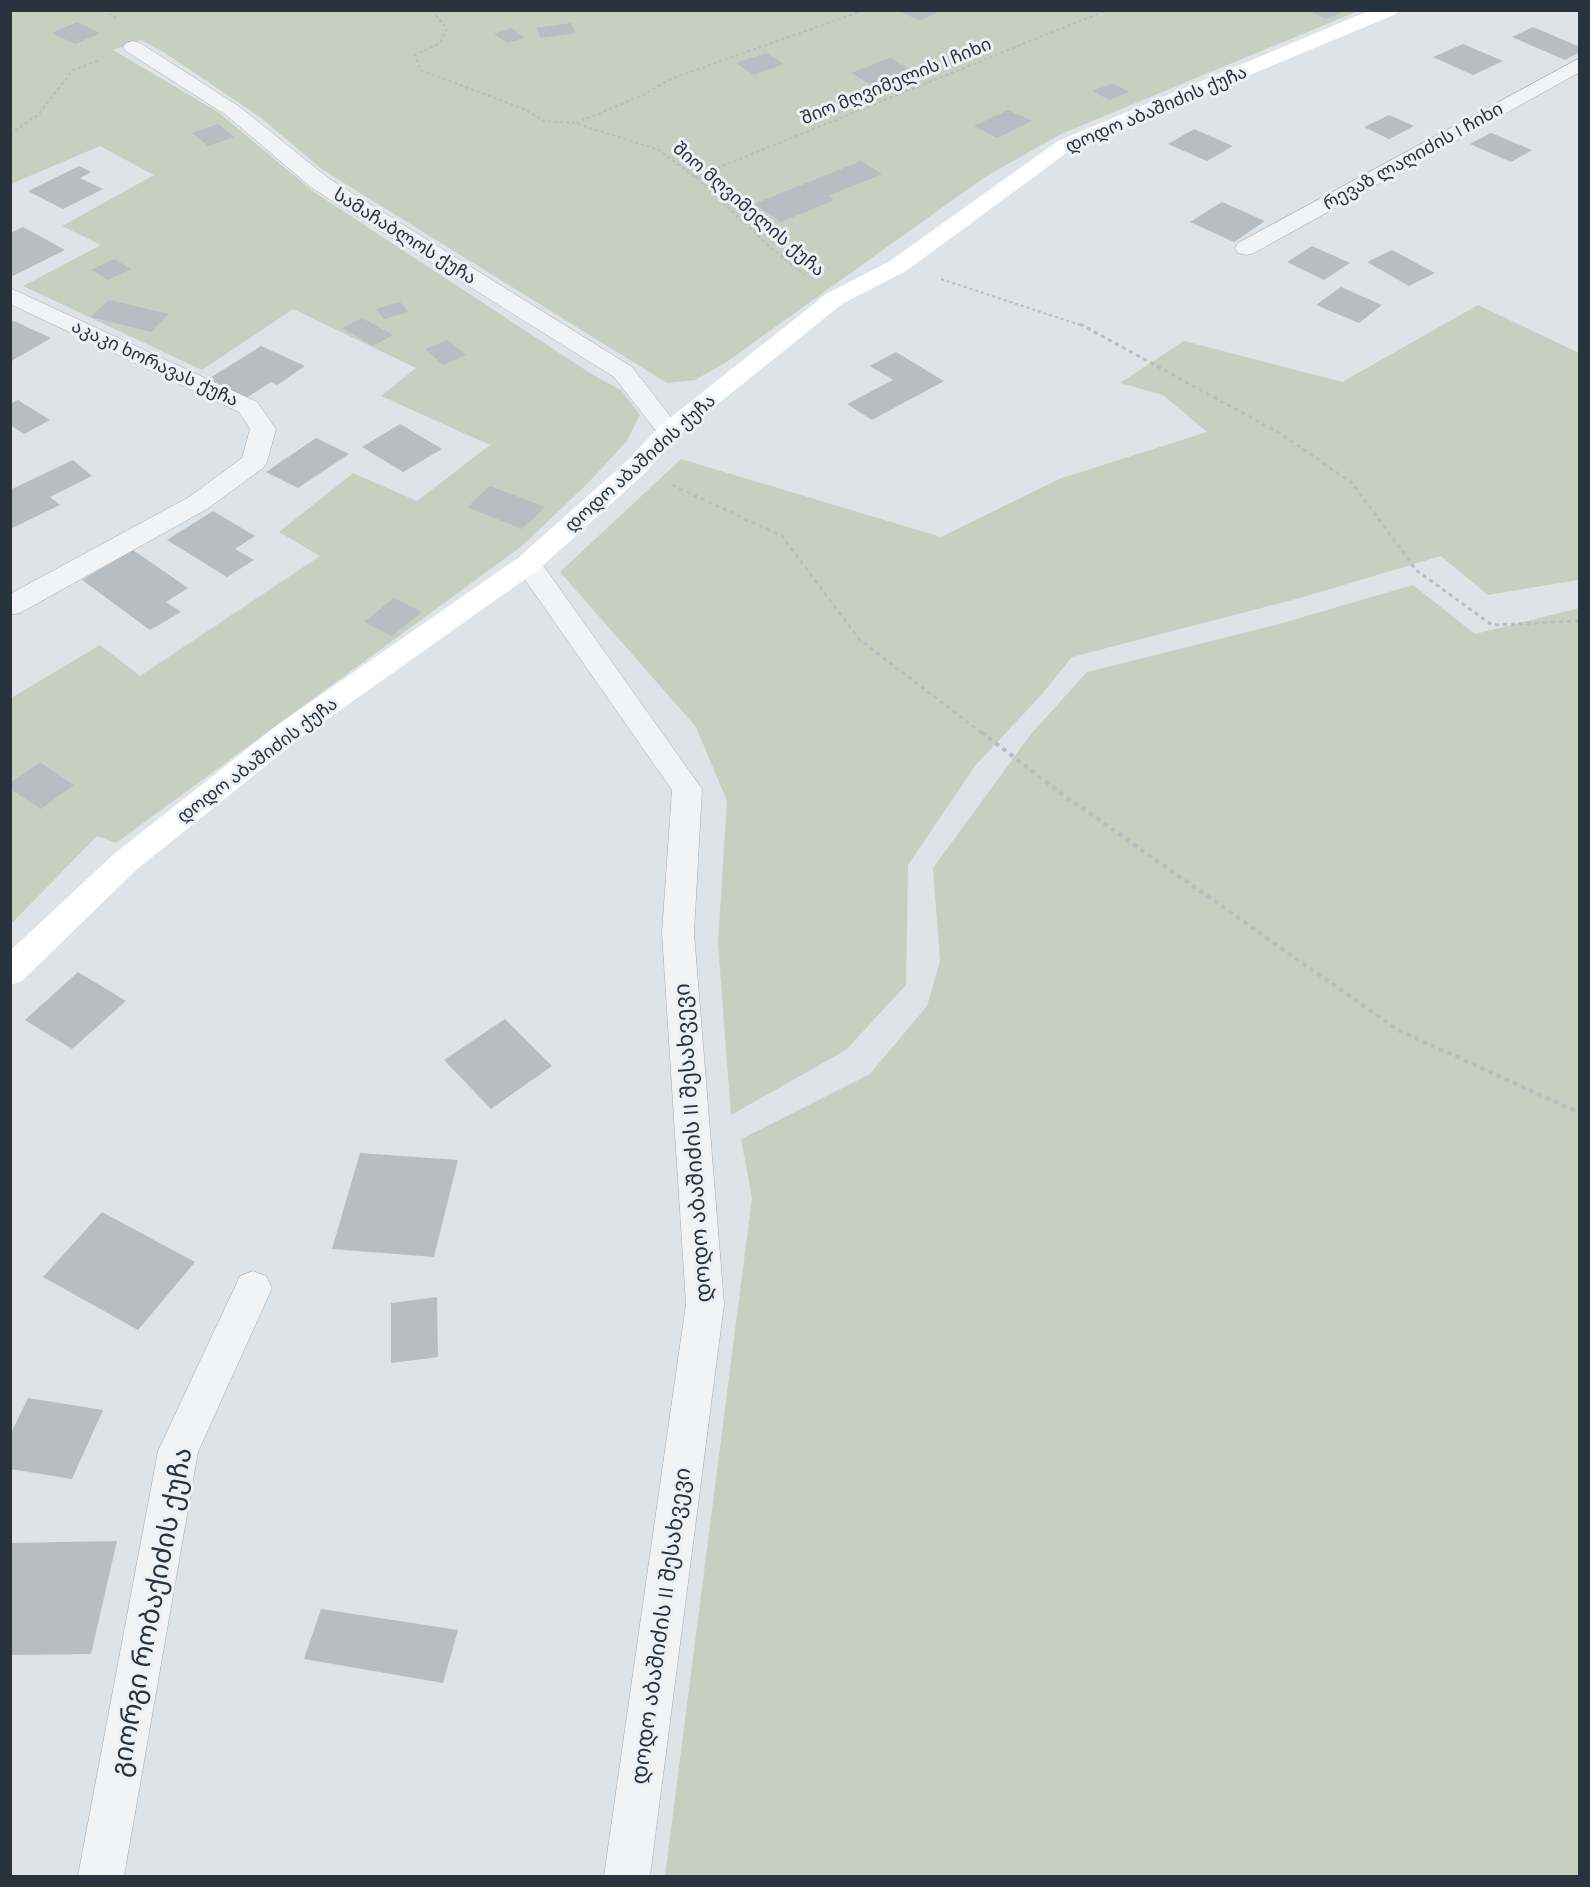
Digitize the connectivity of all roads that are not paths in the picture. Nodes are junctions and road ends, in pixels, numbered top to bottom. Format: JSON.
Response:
{"nodes":[{"id":1,"x":1389,"y":10,"type":"edge"},
{"id":2,"x":133,"y":47,"type":"road end"},
{"id":3,"x":1580,"y":64,"type":"edge"},
{"id":4,"x":1246,"y":248,"type":"dead end"},
{"id":5,"x":10,"y":294,"type":"edge"},
{"id":6,"x":669,"y":431,"type":"junction"},
{"id":7,"x":528,"y":564,"type":"junction"},
{"id":8,"x":10,"y":606,"type":"edge"},
{"id":9,"x":10,"y":972,"type":"edge"},
{"id":10,"x":253,"y":1288,"type":"dead end"},
{"id":11,"x":101,"y":1876,"type":"edge"},
{"id":12,"x":627,"y":1876,"type":"edge"}],
"edges":[{"from":1,"to":6,"type":"street","name":"დოდო აბაშიძის ქუჩა"},
{"from":2,"to":6,"type":"street","name":"სამაჩაბლოს ქუჩა"},
{"from":3,"to":4,"type":"street","name":"რევაზ ლაღიძის I ჩიხი"},
{"from":5,"to":8,"type":"street","name":"აკაკი ხორავას ქუჩა"},
{"from":6,"to":7,"type":"street","name":"დოდო აბაშიძის ქუჩა"},
{"from":7,"to":9,"type":"street","name":"დოდო აბაშიძის ქუჩა"},
{"from":7,"to":12,"type":"street","name":"დოდო აბაშიძის II შესახვევი"},
{"from":10,"to":11,"type":"street","name":"გიორგი რობაქიძის ქუჩა"}]}
